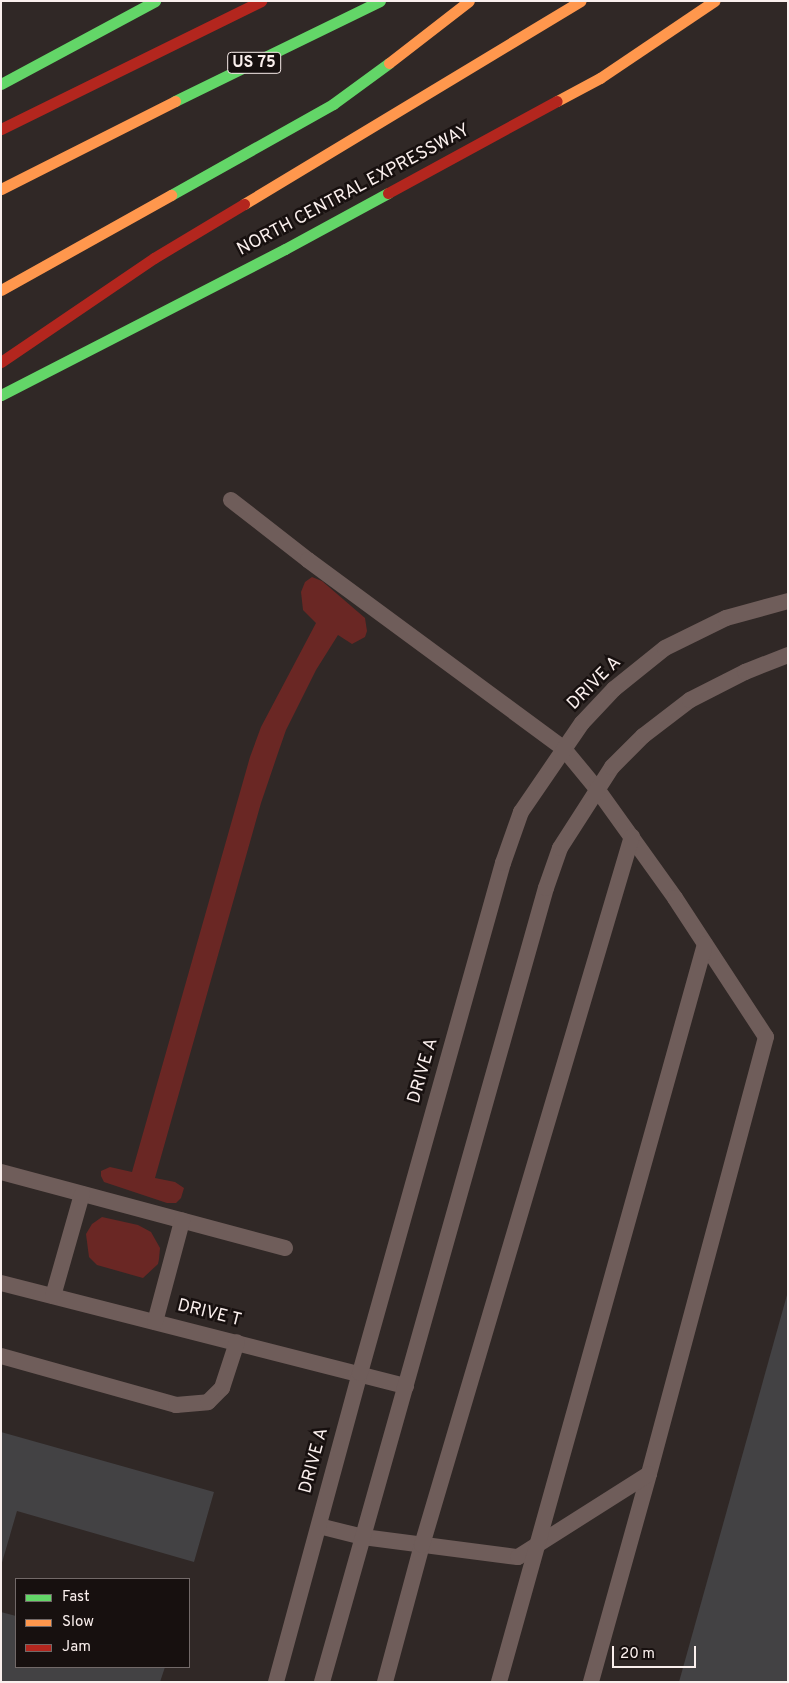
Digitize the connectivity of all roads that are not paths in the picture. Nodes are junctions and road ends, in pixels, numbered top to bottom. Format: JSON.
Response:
{"nodes":[{"id":1,"x":155,"y":1,"type":"edge"},
{"id":2,"x":261,"y":1,"type":"edge"},
{"id":3,"x":380,"y":1,"type":"edge"},
{"id":4,"x":468,"y":1,"type":"edge"},
{"id":5,"x":580,"y":1,"type":"edge"},
{"id":6,"x":714,"y":1,"type":"edge"},
{"id":7,"x":144,"y":45,"type":"dead end"},
{"id":8,"x":1,"y":84,"type":"edge"},
{"id":9,"x":1,"y":129,"type":"edge"},
{"id":10,"x":1,"y":189,"type":"edge"},
{"id":11,"x":1,"y":290,"type":"edge"},
{"id":12,"x":1,"y":362,"type":"edge"},
{"id":13,"x":1,"y":395,"type":"edge"},
{"id":14,"x":231,"y":500,"type":"dead end"},
{"id":15,"x":788,"y":601,"type":"edge"},
{"id":16,"x":788,"y":655,"type":"edge"},
{"id":17,"x":564,"y":749,"type":"junction"},
{"id":18,"x":597,"y":789,"type":"junction"},
{"id":19,"x":632,"y":836,"type":"junction"},
{"id":20,"x":705,"y":944,"type":"junction"},
{"id":21,"x":1,"y":1172,"type":"edge"},
{"id":22,"x":82,"y":1194,"type":"junction"},
{"id":23,"x":182,"y":1221,"type":"junction"},
{"id":24,"x":285,"y":1248,"type":"dead end"},
{"id":25,"x":1,"y":1283,"type":"edge"},
{"id":26,"x":53,"y":1296,"type":"junction"},
{"id":27,"x":155,"y":1322,"type":"junction"},
{"id":28,"x":236,"y":1342,"type":"junction"},
{"id":29,"x":1,"y":1356,"type":"edge"},
{"id":30,"x":360,"y":1373,"type":"junction"},
{"id":31,"x":406,"y":1386,"type":"junction"},
{"id":32,"x":649,"y":1474,"type":"junction"},
{"id":33,"x":318,"y":1526,"type":"junction"},
{"id":34,"x":363,"y":1537,"type":"junction"},
{"id":35,"x":538,"y":1544,"type":"junction"},
{"id":36,"x":422,"y":1545,"type":"junction"},
{"id":37,"x":276,"y":1682,"type":"edge"},
{"id":38,"x":322,"y":1682,"type":"edge"},
{"id":39,"x":385,"y":1682,"type":"edge"},
{"id":40,"x":499,"y":1682,"type":"edge"},
{"id":41,"x":591,"y":1682,"type":"edge"}],
"edges":[{"from":1,"to":8,"type":"main road"},
{"from":2,"to":9,"type":"main road"},
{"from":3,"to":10,"type":"main road","number":"US 75"},
{"from":4,"to":11,"type":"main road"},
{"from":5,"to":12,"type":"main road"},
{"from":6,"to":13,"type":"main road","name":"NORTH CENTRAL EXPRESSWAY"},
{"from":7,"to":9,"type":"main road"},
{"from":14,"to":17,"type":"lane"},
{"from":15,"to":17,"type":"lane","name":"DRIVE A"},
{"from":16,"to":18,"type":"lane"},
{"from":17,"to":18,"type":"lane"},
{"from":17,"to":30,"type":"lane","name":"DRIVE A"},
{"from":18,"to":19,"type":"lane"},
{"from":18,"to":31,"type":"lane"},
{"from":19,"to":20,"type":"lane"},
{"from":19,"to":36,"type":"lane"},
{"from":20,"to":32,"type":"lane"},
{"from":20,"to":35,"type":"lane"},
{"from":21,"to":22,"type":"lane"},
{"from":22,"to":23,"type":"lane"},
{"from":22,"to":26,"type":"lane"},
{"from":23,"to":24,"type":"lane"},
{"from":23,"to":27,"type":"lane"},
{"from":25,"to":26,"type":"lane","name":"DRIVE T"},
{"from":26,"to":27,"type":"lane","name":"DRIVE T"},
{"from":27,"to":28,"type":"lane","name":"DRIVE T"},
{"from":28,"to":29,"type":"lane"},
{"from":28,"to":30,"type":"lane","name":"DRIVE T"},
{"from":30,"to":31,"type":"lane","name":"DRIVE T"},
{"from":30,"to":33,"type":"lane","name":"DRIVE A"},
{"from":31,"to":34,"type":"lane"},
{"from":32,"to":35,"type":"lane"},
{"from":32,"to":41,"type":"lane"},
{"from":33,"to":34,"type":"lane"},
{"from":33,"to":37,"type":"lane","name":"DRIVE A"},
{"from":34,"to":36,"type":"lane"},
{"from":34,"to":38,"type":"lane"},
{"from":35,"to":36,"type":"lane"},
{"from":35,"to":40,"type":"lane"},
{"from":36,"to":39,"type":"lane"}]}
